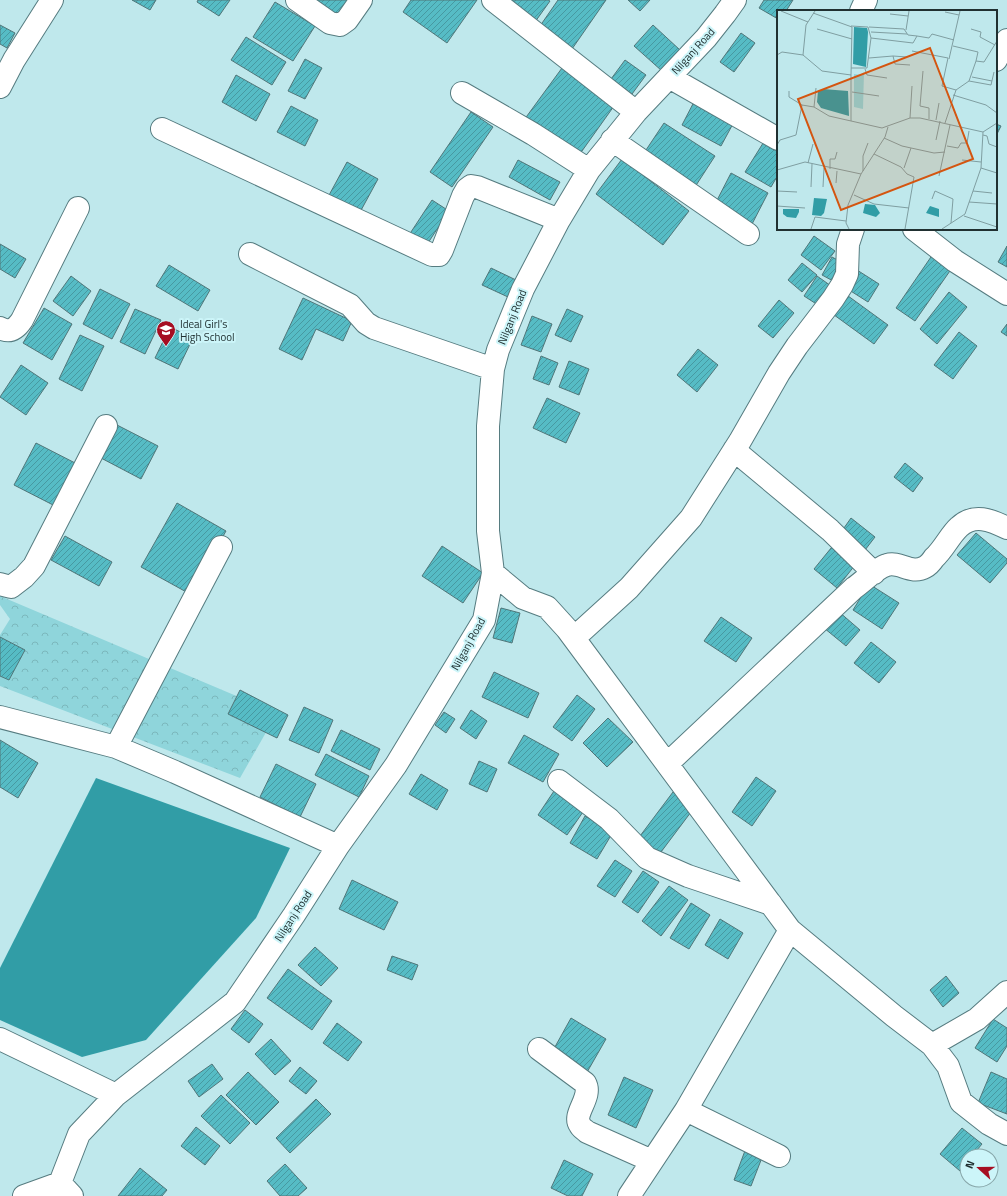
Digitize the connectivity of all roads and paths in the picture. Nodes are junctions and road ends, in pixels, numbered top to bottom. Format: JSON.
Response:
{"nodes":[{"id":1,"x":52,"y":0,"type":"edge"},
{"id":2,"x":297,"y":0,"type":"edge"},
{"id":3,"x":361,"y":0,"type":"edge"},
{"id":4,"x":493,"y":0,"type":"edge"},
{"id":5,"x":735,"y":0,"type":"edge"},
{"id":6,"x":866,"y":0,"type":"edge"},
{"id":7,"x":861,"y":10,"type":"edge"},
{"id":8,"x":1007,"y":40,"type":"edge"},
{"id":9,"x":997,"y":58,"type":"edge"},
{"id":10,"x":669,"y":77,"type":"junction"},
{"id":11,"x":0,"y":87,"type":"edge"},
{"id":12,"x":462,"y":93,"type":"dead end"},
{"id":13,"x":636,"y":112,"type":"junction"},
{"id":14,"x":162,"y":129,"type":"dead end"},
{"id":15,"x":777,"y":138,"type":"edge"},
{"id":16,"x":612,"y":140,"type":"junction"},
{"id":17,"x":589,"y":170,"type":"junction"},
{"id":18,"x":78,"y":208,"type":"dead end"},
{"id":19,"x":559,"y":220,"type":"junction"},
{"id":20,"x":853,"y":230,"type":"edge"},
{"id":21,"x":915,"y":230,"type":"edge"},
{"id":22,"x":748,"y":234,"type":"dead end"},
{"id":23,"x":250,"y":254,"type":"dead end"},
{"id":24,"x":1007,"y":294,"type":"edge"},
{"id":25,"x":0,"y":328,"type":"edge"},
{"id":26,"x":493,"y":369,"type":"junction"},
{"id":27,"x":106,"y":426,"type":"dead end"},
{"id":28,"x":734,"y":450,"type":"junction"},
{"id":29,"x":1007,"y":528,"type":"edge"},
{"id":30,"x":222,"y":547,"type":"dead end"},
{"id":31,"x":493,"y":573,"type":"junction"},
{"id":32,"x":874,"y":573,"type":"junction"},
{"id":33,"x":0,"y":584,"type":"edge"},
{"id":34,"x":574,"y":638,"type":"junction"},
{"id":35,"x":0,"y":717,"type":"edge"},
{"id":36,"x":116,"y":747,"type":"junction"},
{"id":37,"x":667,"y":764,"type":"junction"},
{"id":38,"x":559,"y":781,"type":"dead end"},
{"id":39,"x":338,"y":846,"type":"junction"},
{"id":40,"x":771,"y":904,"type":"junction"},
{"id":41,"x":790,"y":930,"type":"junction"},
{"id":42,"x":1007,"y":992,"type":"edge"},
{"id":43,"x":0,"y":1039,"type":"edge"},
{"id":44,"x":932,"y":1045,"type":"junction"},
{"id":45,"x":539,"y":1049,"type":"dead end"},
{"id":46,"x":116,"y":1095,"type":"junction"},
{"id":47,"x":686,"y":1110,"type":"junction"},
{"id":48,"x":1007,"y":1134,"type":"edge"},
{"id":49,"x":779,"y":1156,"type":"dead end"},
{"id":50,"x":652,"y":1162,"type":"junction"},
{"id":51,"x":66,"y":1190,"type":"edge"},
{"id":52,"x":24,"y":1196,"type":"edge"},
{"id":53,"x":629,"y":1196,"type":"edge"}],
"edges":[{"from":1,"to":11,"type":"street"},
{"from":2,"to":3,"type":"street"},
{"from":4,"to":13,"type":"street"},
{"from":5,"to":10,"type":"street","name":"Nilganj Road"},
{"from":6,"to":7,"type":"street"},
{"from":8,"to":9,"type":"street"},
{"from":10,"to":13,"type":"street","name":"Nilganj Road"},
{"from":10,"to":15,"type":"street"},
{"from":12,"to":17,"type":"street"},
{"from":13,"to":16,"type":"street","name":"Nilganj Road"},
{"from":14,"to":19,"type":"street"},
{"from":16,"to":17,"type":"street","name":"Nilganj Road"},
{"from":16,"to":22,"type":"street"},
{"from":17,"to":19,"type":"street","name":"Nilganj Road"},
{"from":18,"to":25,"type":"street"},
{"from":19,"to":26,"type":"street","name":"Nilganj Road"},
{"from":20,"to":28,"type":"street"},
{"from":21,"to":24,"type":"street"},
{"from":23,"to":26,"type":"street"},
{"from":26,"to":31,"type":"street","name":"Nilganj Road"},
{"from":27,"to":33,"type":"street"},
{"from":28,"to":32,"type":"street"},
{"from":28,"to":34,"type":"street"},
{"from":29,"to":32,"type":"street"},
{"from":30,"to":36,"type":"street"},
{"from":31,"to":34,"type":"street"},
{"from":31,"to":39,"type":"street","name":"Nilganj Road"},
{"from":32,"to":37,"type":"street"},
{"from":34,"to":37,"type":"street"},
{"from":35,"to":36,"type":"street"},
{"from":36,"to":39,"type":"street"},
{"from":37,"to":40,"type":"street"},
{"from":38,"to":40,"type":"street"},
{"from":39,"to":46,"type":"street","name":"Nilganj Road"},
{"from":40,"to":41,"type":"street"},
{"from":41,"to":44,"type":"street"},
{"from":41,"to":47,"type":"street"},
{"from":42,"to":44,"type":"street"},
{"from":43,"to":46,"type":"street"},
{"from":44,"to":48,"type":"street"},
{"from":45,"to":50,"type":"street"},
{"from":46,"to":51,"type":"street","name":"Nilganj Road"},
{"from":47,"to":49,"type":"street"},
{"from":47,"to":50,"type":"street"},
{"from":50,"to":53,"type":"street"},
{"from":51,"to":52,"type":"street"}]}
